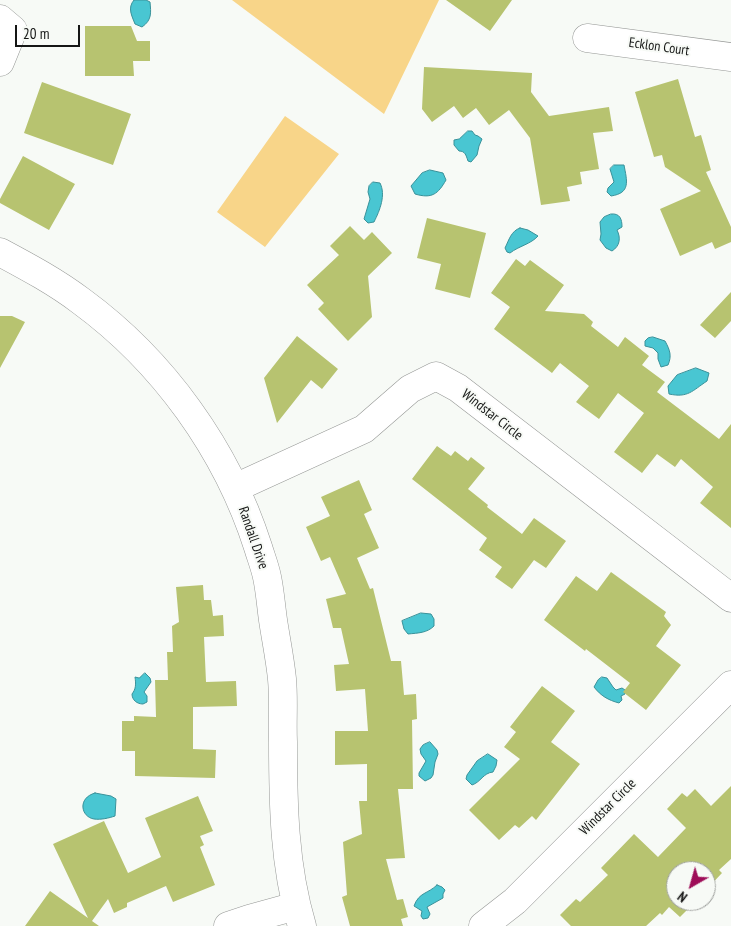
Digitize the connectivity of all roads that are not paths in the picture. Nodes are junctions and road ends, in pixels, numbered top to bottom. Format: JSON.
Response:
{"nodes":[{"id":1,"x":0,"y":19,"type":"edge"},
{"id":2,"x":587,"y":38,"type":"dead end"},
{"id":3,"x":731,"y":57,"type":"edge"},
{"id":4,"x":0,"y":62,"type":"edge"},
{"id":5,"x":0,"y":252,"type":"edge"},
{"id":6,"x":235,"y":488,"type":"junction"},
{"id":7,"x":731,"y":598,"type":"edge"},
{"id":8,"x":731,"y":685,"type":"edge"},
{"id":9,"x":299,"y":916,"type":"edge"},
{"id":10,"x":228,"y":926,"type":"edge"},
{"id":11,"x":483,"y":926,"type":"edge"}],
"edges":[{"from":1,"to":4,"type":"street"},
{"from":2,"to":3,"type":"street","name":"Ecklon Court"},
{"from":5,"to":6,"type":"street","name":"Randall Drive"},
{"from":6,"to":7,"type":"street","name":"Windstar Circle"},
{"from":6,"to":9,"type":"street","name":"Randall Drive"},
{"from":8,"to":11,"type":"street","name":"Windstar Circle"},
{"from":9,"to":10,"type":"street"}]}
